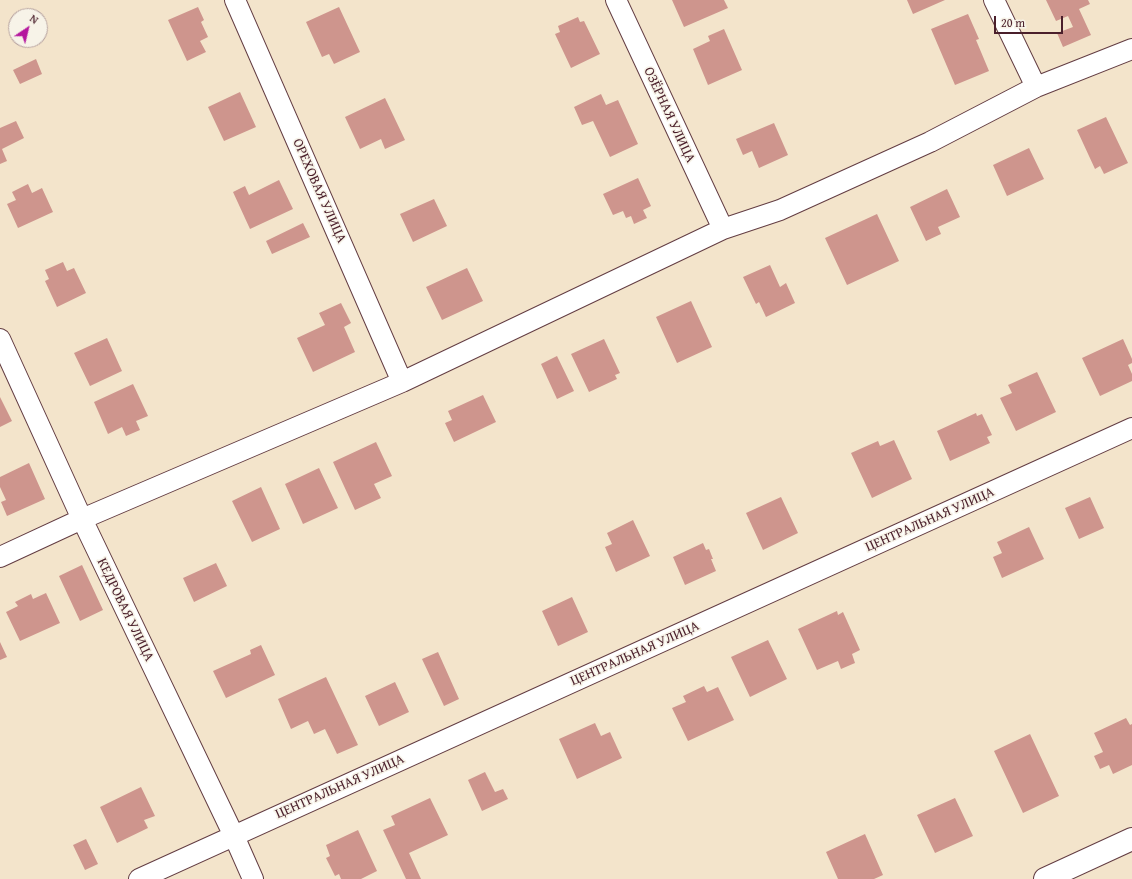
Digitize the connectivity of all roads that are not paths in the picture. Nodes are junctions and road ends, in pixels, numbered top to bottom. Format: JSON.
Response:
{"nodes":[{"id":1,"x":235,"y":0,"type":"edge"},
{"id":2,"x":616,"y":0,"type":"edge"},
{"id":3,"x":994,"y":0,"type":"edge"},
{"id":4,"x":1132,"y":49,"type":"edge"},
{"id":5,"x":1036,"y":87,"type":"junction"},
{"id":6,"x":723,"y":229,"type":"junction"},
{"id":7,"x":0,"y":339,"type":"edge"},
{"id":8,"x":402,"y":382,"type":"junction"},
{"id":9,"x":1132,"y":428,"type":"edge"},
{"id":10,"x":82,"y":519,"type":"junction"},
{"id":11,"x":0,"y":557,"type":"edge"},
{"id":12,"x":234,"y":836,"type":"junction"},
{"id":13,"x":1132,"y":840,"type":"edge"},
{"id":14,"x":139,"y":879,"type":"edge"},
{"id":15,"x":253,"y":879,"type":"edge"},
{"id":16,"x":1045,"y":879,"type":"edge"}],
"edges":[{"from":1,"to":8,"type":"street","name":"ОРЕХОВАЯ УЛИЦА"},
{"from":2,"to":6,"type":"street","name":"ОЗЁРНАЯ УЛИЦА"},
{"from":3,"to":5,"type":"street"},
{"from":4,"to":5,"type":"street"},
{"from":5,"to":6,"type":"street"},
{"from":6,"to":8,"type":"street"},
{"from":7,"to":10,"type":"street","name":"КЕДРОВАЯ УЛИЦА"},
{"from":8,"to":10,"type":"street"},
{"from":9,"to":12,"type":"street","name":"ЦЕНТРАЛЬНАЯ УЛИЦА"},
{"from":10,"to":11,"type":"street"},
{"from":10,"to":12,"type":"street","name":"КЕДРОВАЯ УЛИЦА"},
{"from":12,"to":14,"type":"street","name":"ЦЕНТРАЛЬНАЯ УЛИЦА"},
{"from":12,"to":15,"type":"street","name":"КЕДРОВАЯ УЛИЦА"},
{"from":13,"to":16,"type":"street"}]}
